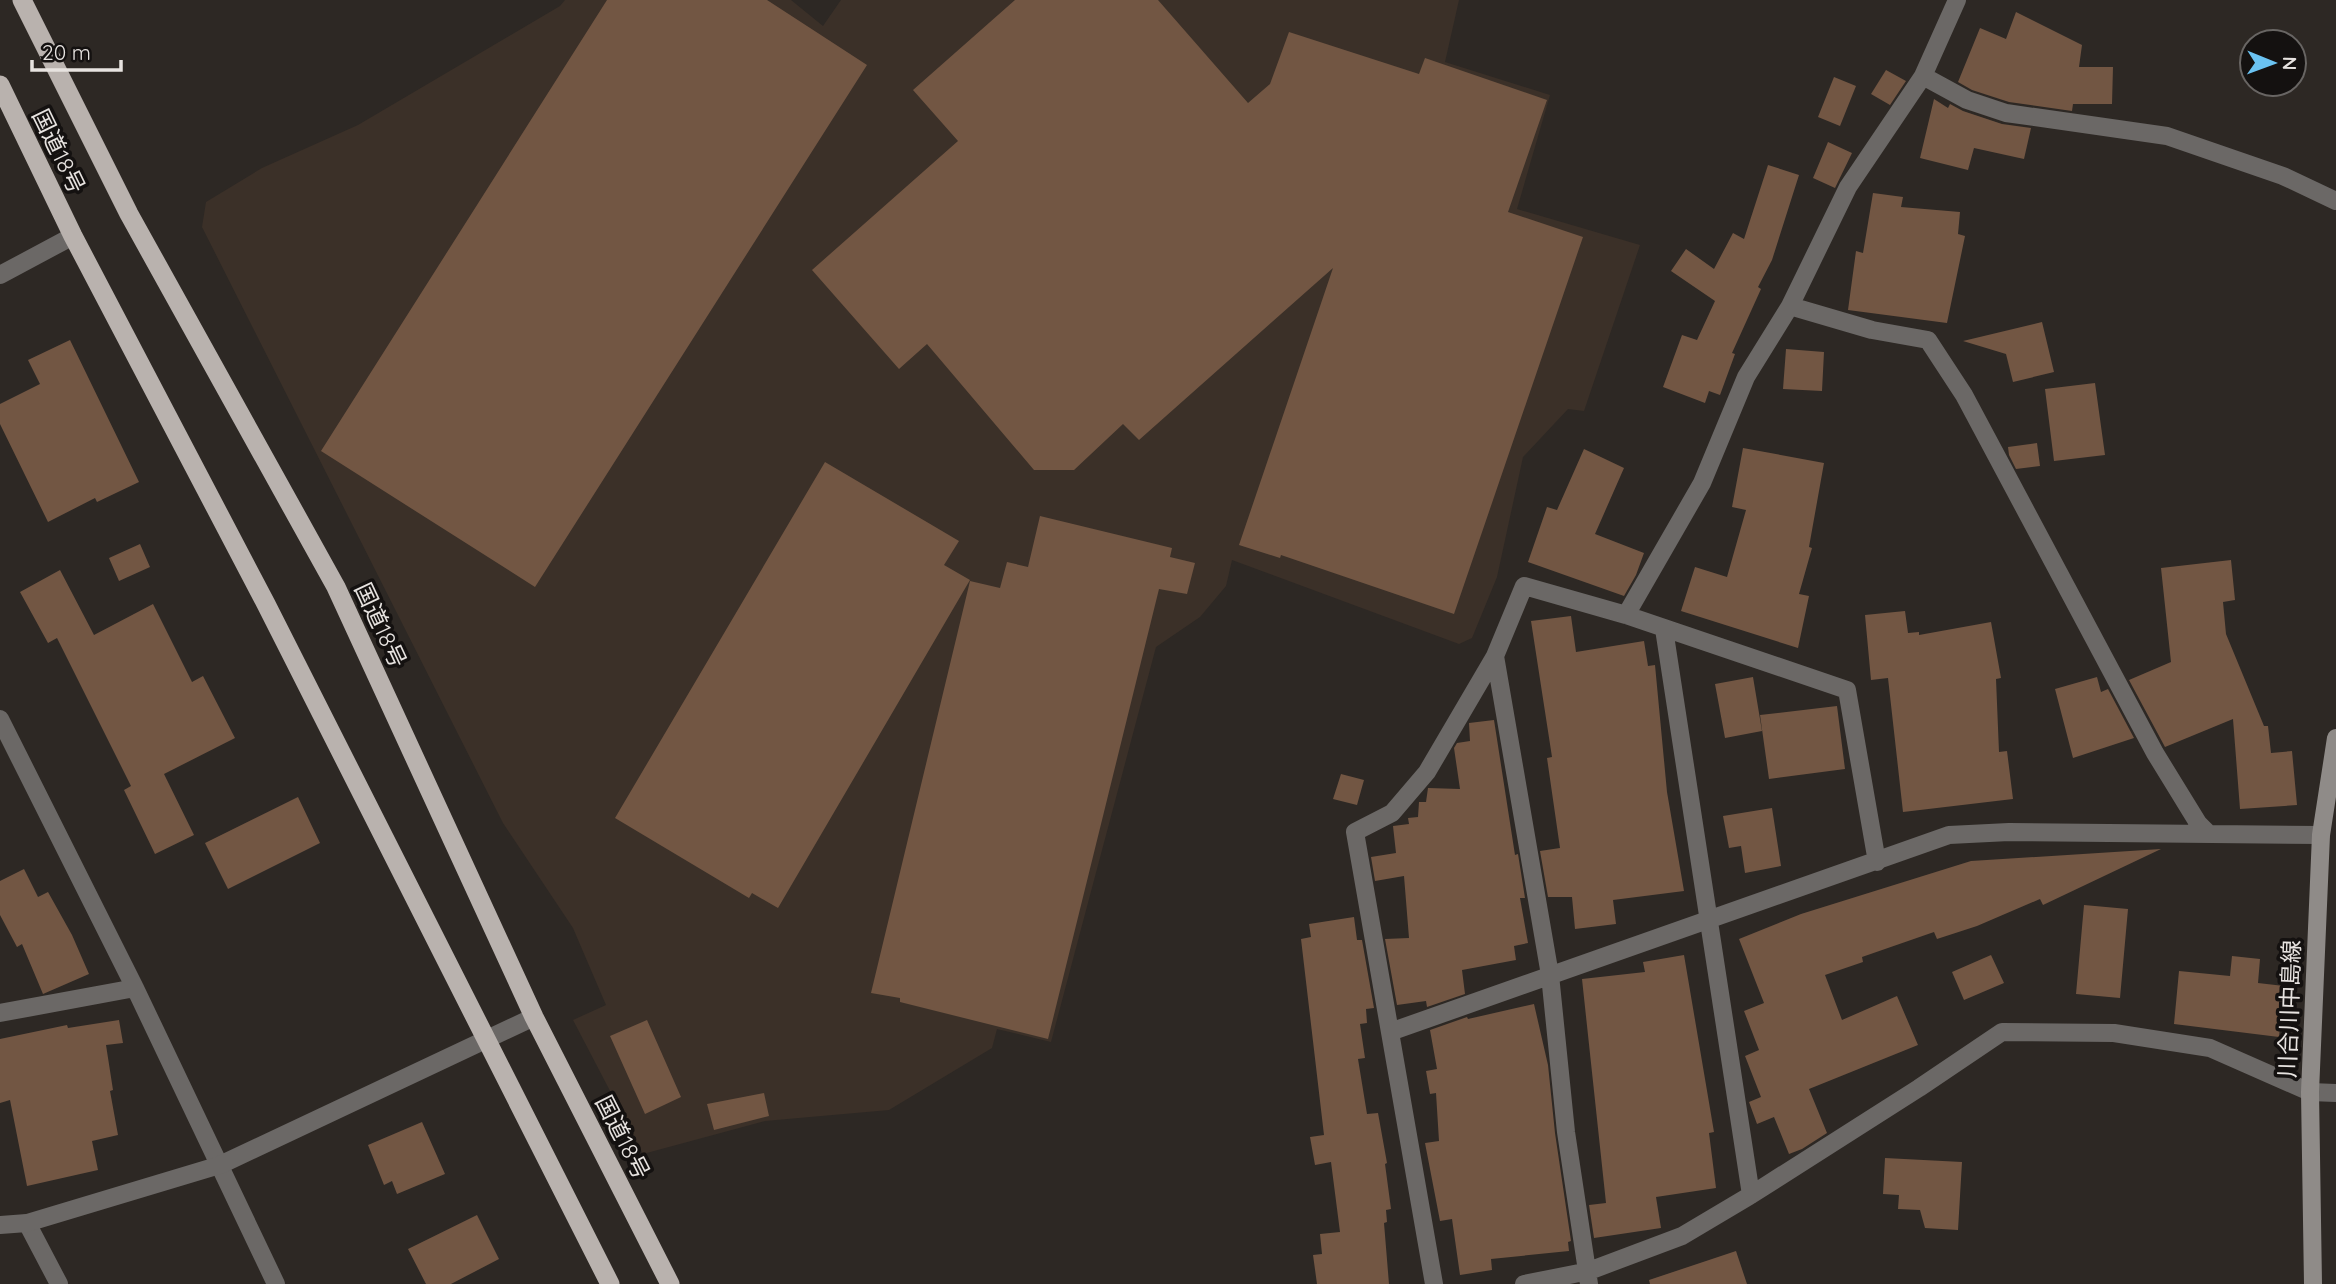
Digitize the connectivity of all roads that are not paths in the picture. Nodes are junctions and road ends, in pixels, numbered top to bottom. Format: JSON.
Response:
{"nodes":[{"id":1,"x":22,"y":0,"type":"edge"},
{"id":2,"x":1957,"y":0,"type":"edge"},
{"id":3,"x":1923,"y":76,"type":"junction"},
{"id":4,"x":0,"y":85,"type":"edge"},
{"id":5,"x":2336,"y":201,"type":"edge"},
{"id":6,"x":74,"y":236,"type":"junction"},
{"id":7,"x":0,"y":275,"type":"edge"},
{"id":8,"x":1790,"y":306,"type":"junction"},
{"id":9,"x":1626,"y":615,"type":"junction"},
{"id":10,"x":1664,"y":629,"type":"junction"},
{"id":11,"x":1495,"y":656,"type":"junction"},
{"id":12,"x":0,"y":719,"type":"edge"},
{"id":13,"x":2336,"y":738,"type":"edge"},
{"id":14,"x":2208,"y":833,"type":"junction"},
{"id":15,"x":2321,"y":835,"type":"junction"},
{"id":16,"x":1877,"y":862,"type":"junction"},
{"id":17,"x":1709,"y":921,"type":"junction"},
{"id":18,"x":1550,"y":975,"type":"junction"},
{"id":19,"x":135,"y":988,"type":"junction"},
{"id":20,"x":0,"y":1013,"type":"edge"},
{"id":21,"x":534,"y":1017,"type":"junction"},
{"id":22,"x":1390,"y":1032,"type":"junction"},
{"id":23,"x":484,"y":1039,"type":"junction"},
{"id":24,"x":2310,"y":1092,"type":"junction"},
{"id":25,"x":2336,"y":1093,"type":"edge"},
{"id":26,"x":220,"y":1165,"type":"junction"},
{"id":27,"x":1751,"y":1195,"type":"junction"},
{"id":28,"x":27,"y":1223,"type":"junction"},
{"id":29,"x":0,"y":1225,"type":"edge"},
{"id":30,"x":1589,"y":1277,"type":"edge"},
{"id":31,"x":59,"y":1284,"type":"edge"},
{"id":32,"x":276,"y":1284,"type":"edge"},
{"id":33,"x":610,"y":1284,"type":"edge"},
{"id":34,"x":670,"y":1284,"type":"edge"},
{"id":35,"x":1434,"y":1284,"type":"edge"},
{"id":36,"x":1524,"y":1284,"type":"edge"},
{"id":37,"x":2313,"y":1284,"type":"edge"}],
"edges":[{"from":1,"to":21,"type":"highway","name":"国道18号"},
{"from":2,"to":3,"type":"street"},
{"from":3,"to":5,"type":"street"},
{"from":3,"to":8,"type":"street"},
{"from":4,"to":6,"type":"highway","name":"国道18号"},
{"from":6,"to":7,"type":"street"},
{"from":6,"to":23,"type":"highway","name":"国道18号"},
{"from":8,"to":9,"type":"street"},
{"from":8,"to":14,"type":"street"},
{"from":9,"to":10,"type":"street"},
{"from":9,"to":11,"type":"street"},
{"from":10,"to":16,"type":"street"},
{"from":10,"to":17,"type":"street"},
{"from":11,"to":18,"type":"street"},
{"from":11,"to":22,"type":"street"},
{"from":12,"to":19,"type":"street"},
{"from":13,"to":15,"type":"main road","name":"川合川中島線"},
{"from":14,"to":15,"type":"street"},
{"from":14,"to":16,"type":"street"},
{"from":15,"to":24,"type":"main road","name":"川合川中島線"},
{"from":16,"to":17,"type":"street"},
{"from":17,"to":18,"type":"street"},
{"from":17,"to":27,"type":"street"},
{"from":18,"to":22,"type":"street"},
{"from":18,"to":30,"type":"street"},
{"from":19,"to":20,"type":"street"},
{"from":19,"to":26,"type":"street"},
{"from":21,"to":23,"type":"street"},
{"from":21,"to":34,"type":"highway","name":"国道18号"},
{"from":22,"to":35,"type":"street"},
{"from":23,"to":26,"type":"street"},
{"from":23,"to":33,"type":"highway","name":"国道18号"},
{"from":24,"to":25,"type":"street"},
{"from":24,"to":27,"type":"street"},
{"from":24,"to":37,"type":"main road","name":"川合川中島線"},
{"from":26,"to":28,"type":"street"},
{"from":26,"to":32,"type":"street"},
{"from":27,"to":30,"type":"street"},
{"from":28,"to":29,"type":"street"},
{"from":28,"to":31,"type":"street"},
{"from":30,"to":36,"type":"street"}]}
